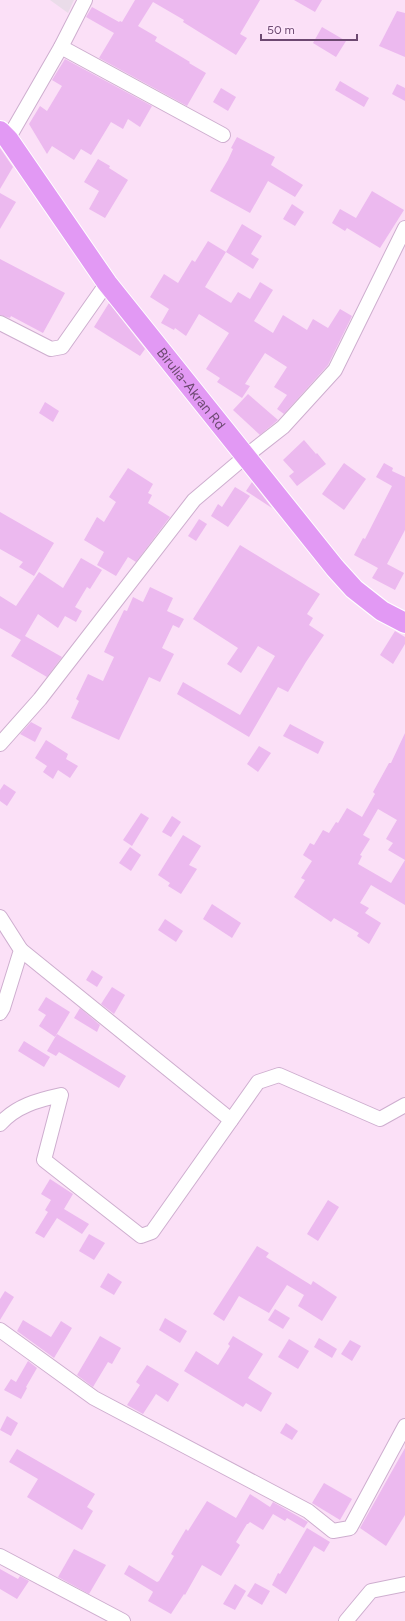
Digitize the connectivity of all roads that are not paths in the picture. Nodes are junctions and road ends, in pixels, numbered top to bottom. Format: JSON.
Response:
{"nodes":[{"id":1,"x":84,"y":0,"type":"edge"},
{"id":2,"x":61,"y":47,"type":"junction"},
{"id":3,"x":4,"y":135,"type":"edge"},
{"id":4,"x":223,"y":135,"type":"dead end"},
{"id":5,"x":405,"y":228,"type":"edge"},
{"id":6,"x":107,"y":283,"type":"junction"},
{"id":7,"x":0,"y":323,"type":"edge"},
{"id":8,"x":246,"y":456,"type":"junction"},
{"id":9,"x":405,"y":624,"type":"edge"},
{"id":10,"x":0,"y":744,"type":"edge"},
{"id":11,"x":0,"y":917,"type":"edge"},
{"id":12,"x":21,"y":950,"type":"junction"},
{"id":13,"x":0,"y":1013,"type":"edge"},
{"id":14,"x":405,"y":1105,"type":"edge"},
{"id":15,"x":231,"y":1120,"type":"junction"},
{"id":16,"x":0,"y":1124,"type":"edge"},
{"id":17,"x":0,"y":1330,"type":"edge"},
{"id":18,"x":405,"y":1426,"type":"edge"},
{"id":19,"x":0,"y":1556,"type":"edge"},
{"id":20,"x":405,"y":1584,"type":"edge"},
{"id":21,"x":106,"y":1617,"type":"edge"},
{"id":22,"x":123,"y":1621,"type":"edge"},
{"id":23,"x":346,"y":1621,"type":"edge"}],
"edges":[{"from":1,"to":2,"type":"street"},
{"from":2,"to":3,"type":"street"},
{"from":2,"to":4,"type":"street"},
{"from":3,"to":6,"type":"highway","name":"Birulia-Akran Rd"},
{"from":5,"to":8,"type":"street"},
{"from":6,"to":7,"type":"street"},
{"from":6,"to":8,"type":"highway","name":"Birulia-Akran Rd"},
{"from":8,"to":9,"type":"highway","name":"Birulia-Akran Rd"},
{"from":8,"to":10,"type":"street"},
{"from":11,"to":12,"type":"street"},
{"from":12,"to":13,"type":"street"},
{"from":12,"to":15,"type":"street"},
{"from":14,"to":15,"type":"street"},
{"from":15,"to":16,"type":"street"},
{"from":17,"to":18,"type":"street"},
{"from":19,"to":21,"type":"street"},
{"from":20,"to":23,"type":"street"},
{"from":21,"to":22,"type":"street"}]}
